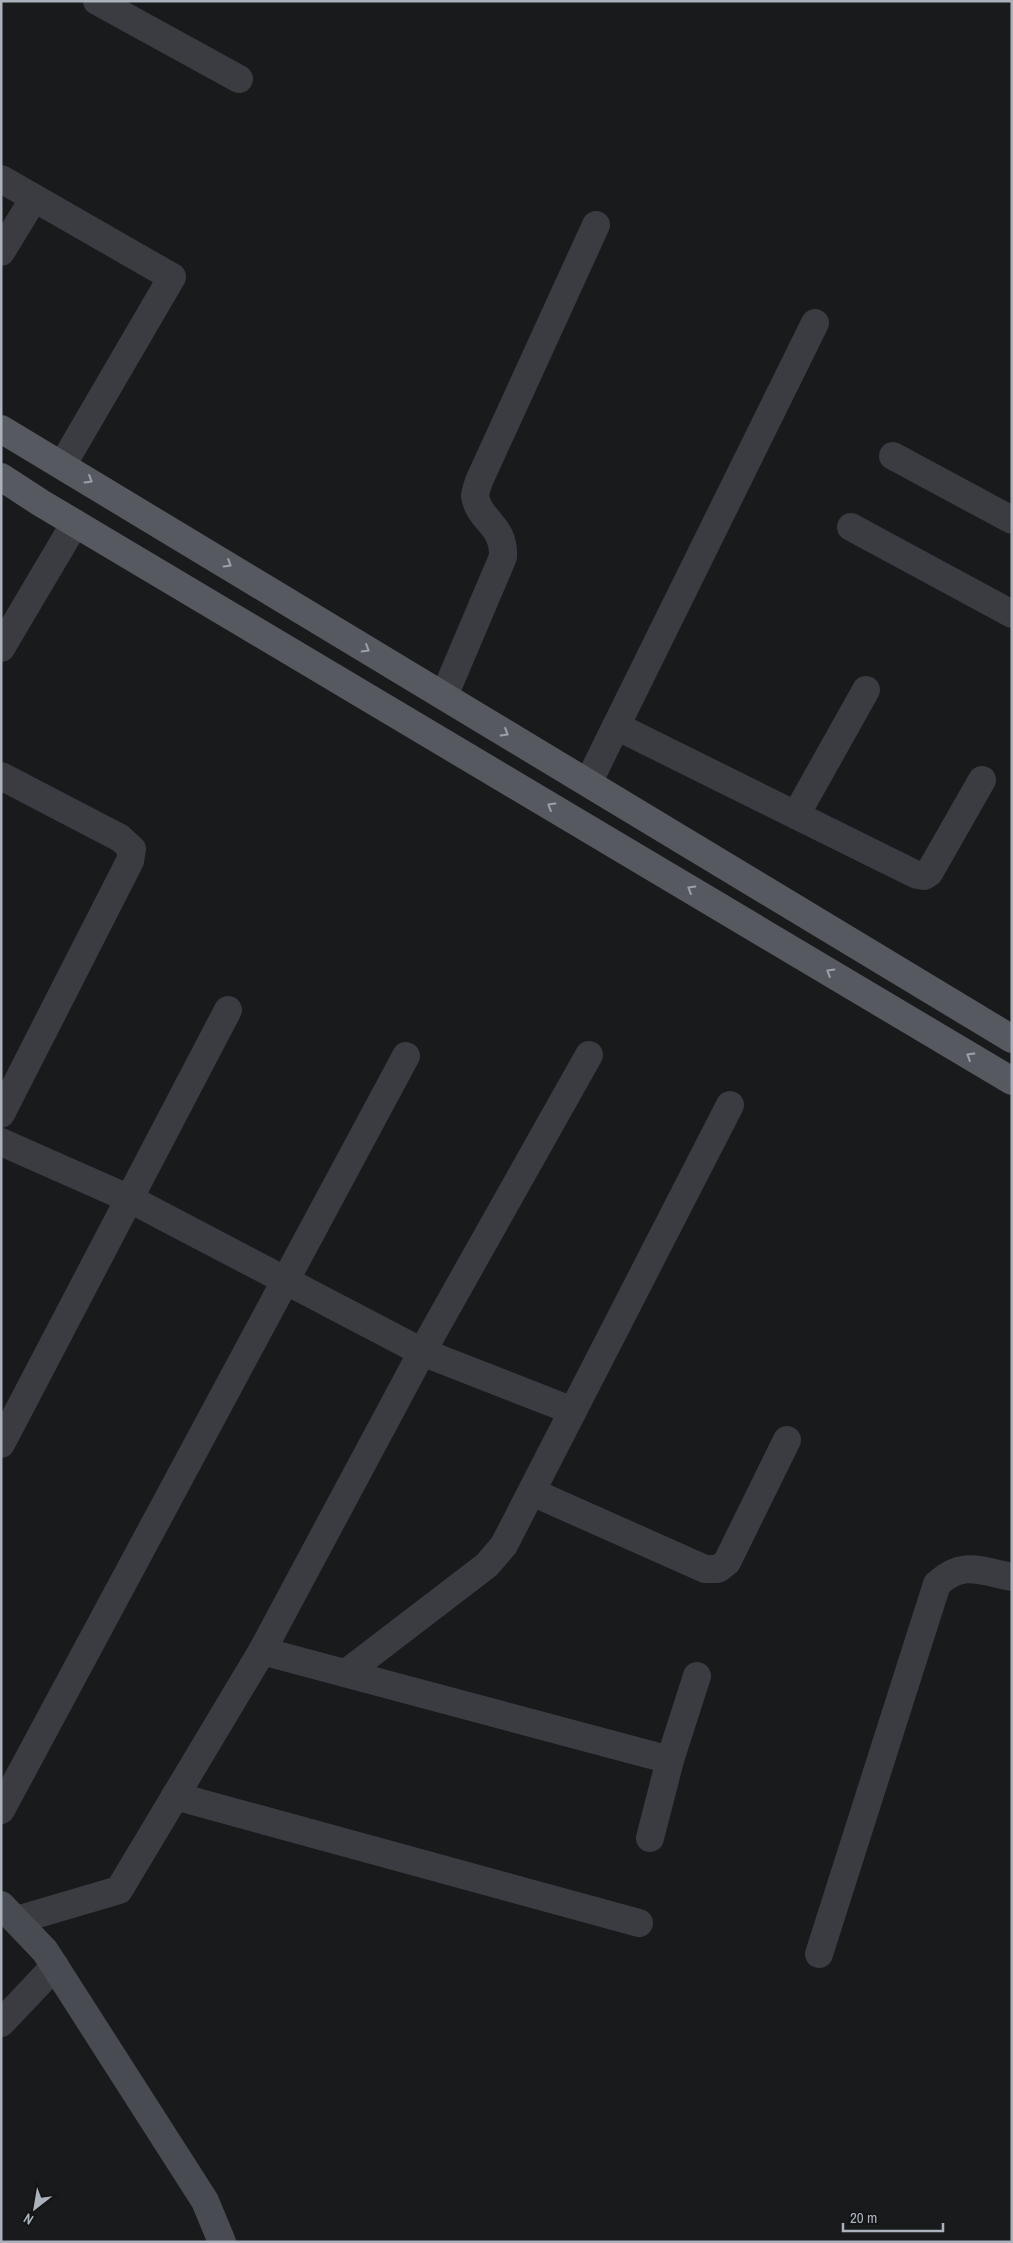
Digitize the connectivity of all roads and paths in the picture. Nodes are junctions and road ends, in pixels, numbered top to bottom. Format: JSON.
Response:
{"nodes":[{"id":1,"x":97,"y":1,"type":"edge"},
{"id":2,"x":239,"y":79,"type":"dead end"},
{"id":3,"x":1,"y":179,"type":"edge"},
{"id":4,"x":34,"y":198,"type":"junction"},
{"id":5,"x":596,"y":225,"type":"dead end"},
{"id":6,"x":1,"y":252,"type":"edge"},
{"id":7,"x":816,"y":323,"type":"dead end"},
{"id":8,"x":1,"y":429,"type":"edge"},
{"id":9,"x":893,"y":456,"type":"dead end"},
{"id":10,"x":63,"y":464,"type":"junction"},
{"id":11,"x":1,"y":477,"type":"edge"},
{"id":12,"x":1012,"y":520,"type":"edge"},
{"id":13,"x":75,"y":523,"type":"junction"},
{"id":14,"x":851,"y":527,"type":"dead end"},
{"id":15,"x":1012,"y":614,"type":"edge"},
{"id":16,"x":1,"y":648,"type":"edge"},
{"id":17,"x":866,"y":690,"type":"dead end"},
{"id":18,"x":444,"y":696,"type":"junction"},
{"id":19,"x":616,"y":726,"type":"junction"},
{"id":20,"x":1,"y":776,"type":"edge"},
{"id":21,"x":982,"y":780,"type":"dead end"},
{"id":22,"x":588,"y":783,"type":"junction"},
{"id":23,"x":796,"y":815,"type":"junction"},
{"id":24,"x":228,"y":1010,"type":"dead end"},
{"id":25,"x":1012,"y":1039,"type":"edge"},
{"id":26,"x":589,"y":1055,"type":"dead end"},
{"id":27,"x":406,"y":1056,"type":"dead end"},
{"id":28,"x":1012,"y":1080,"type":"edge"},
{"id":29,"x":730,"y":1104,"type":"dead end"},
{"id":30,"x":1,"y":1114,"type":"edge"},
{"id":31,"x":1,"y":1142,"type":"edge"},
{"id":32,"x":130,"y":1199,"type":"junction"},
{"id":33,"x":286,"y":1280,"type":"junction"},
{"id":34,"x":422,"y":1352,"type":"junction"},
{"id":35,"x":573,"y":1411,"type":"junction"},
{"id":36,"x":787,"y":1440,"type":"dead end"},
{"id":37,"x":1,"y":1444,"type":"edge"},
{"id":38,"x":532,"y":1492,"type":"junction"},
{"id":39,"x":1012,"y":1577,"type":"edge"},
{"id":40,"x":262,"y":1651,"type":"junction"},
{"id":41,"x":346,"y":1673,"type":"junction"},
{"id":42,"x":697,"y":1676,"type":"dead end"},
{"id":43,"x":670,"y":1760,"type":"junction"},
{"id":44,"x":175,"y":1796,"type":"junction"},
{"id":45,"x":1,"y":1810,"type":"edge"},
{"id":46,"x":650,"y":1838,"type":"dead end"},
{"id":47,"x":9,"y":1913,"type":"edge"},
{"id":48,"x":639,"y":1923,"type":"dead end"},
{"id":49,"x":819,"y":1954,"type":"dead end"},
{"id":50,"x":55,"y":1966,"type":"junction"},
{"id":51,"x":1,"y":2023,"type":"edge"},
{"id":52,"x":222,"y":2242,"type":"edge"}],
"edges":[{"from":1,"to":2,"type":"street"},
{"from":3,"to":4,"type":"street"},
{"from":4,"to":6,"type":"street"},
{"from":4,"to":10,"type":"street"},
{"from":5,"to":18,"type":"street"},
{"from":7,"to":19,"type":"street"},
{"from":8,"to":10,"type":"main road"},
{"from":9,"to":12,"type":"street"},
{"from":10,"to":18,"type":"main road","one_way":true},
{"from":11,"to":13,"type":"main road"},
{"from":13,"to":16,"type":"street"},
{"from":28,"to":13,"type":"main road","one_way":true},
{"from":14,"to":15,"type":"street"},
{"from":17,"to":23,"type":"street"},
{"from":18,"to":22,"type":"main road","one_way":true},
{"from":19,"to":22,"type":"street"},
{"from":19,"to":23,"type":"street"},
{"from":20,"to":30,"type":"street"},
{"from":21,"to":23,"type":"street"},
{"from":22,"to":25,"type":"main road"},
{"from":24,"to":32,"type":"street"},
{"from":26,"to":34,"type":"street"},
{"from":27,"to":33,"type":"street"},
{"from":29,"to":35,"type":"street"},
{"from":31,"to":32,"type":"street"},
{"from":32,"to":33,"type":"street"},
{"from":32,"to":37,"type":"street"},
{"from":33,"to":34,"type":"street"},
{"from":33,"to":45,"type":"street"},
{"from":34,"to":35,"type":"street"},
{"from":34,"to":40,"type":"street"},
{"from":35,"to":38,"type":"street"},
{"from":36,"to":38,"type":"street"},
{"from":38,"to":41,"type":"street"},
{"from":39,"to":49,"type":"street"},
{"from":40,"to":41,"type":"street"},
{"from":40,"to":44,"type":"street"},
{"from":41,"to":43,"type":"street"},
{"from":42,"to":43,"type":"street"},
{"from":43,"to":46,"type":"street"},
{"from":44,"to":47,"type":"street"},
{"from":44,"to":48,"type":"street"},
{"from":47,"to":50,"type":"street"},
{"from":50,"to":51,"type":"street"},
{"from":50,"to":52,"type":"street"}]}
